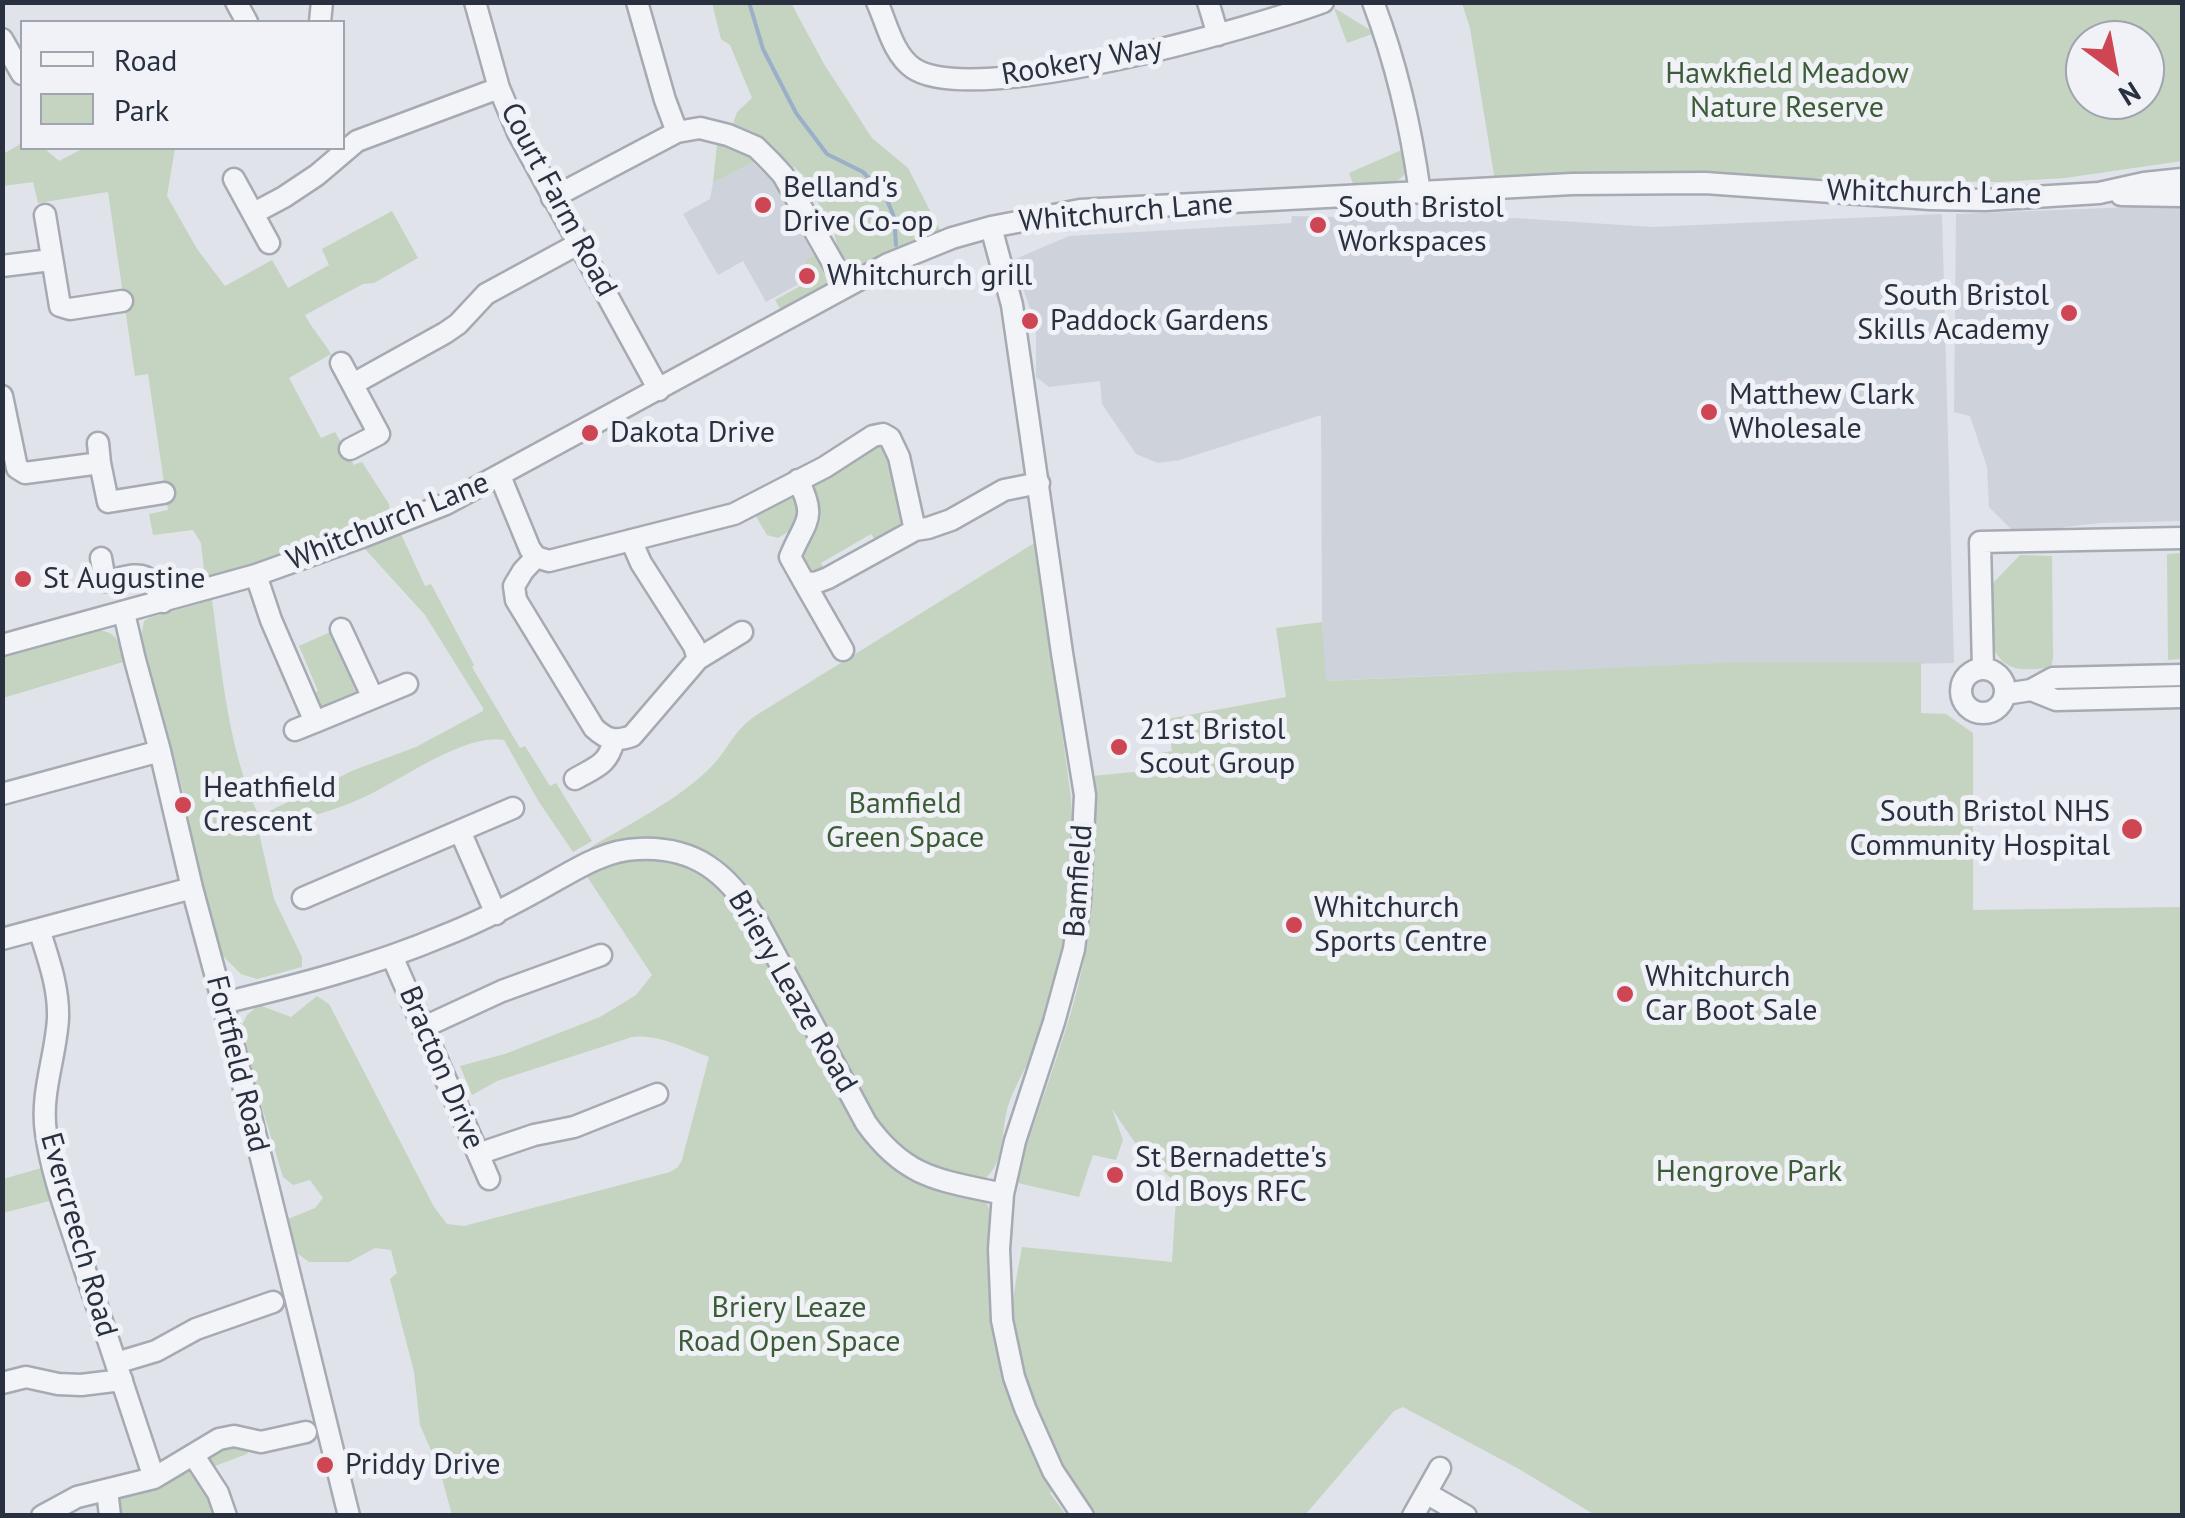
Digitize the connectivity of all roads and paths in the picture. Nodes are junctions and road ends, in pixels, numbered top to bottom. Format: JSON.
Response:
{"nodes":[{"id":1,"x":474,"y":2,"type":"edge"},
{"id":2,"x":637,"y":2,"type":"edge"},
{"id":3,"x":877,"y":2,"type":"edge"},
{"id":4,"x":1208,"y":2,"type":"edge"},
{"id":5,"x":1323,"y":2,"type":"edge"},
{"id":6,"x":1373,"y":2,"type":"edge"},
{"id":7,"x":1218,"y":35,"type":"junction"},
{"id":8,"x":2,"y":39,"type":"edge"},
{"id":9,"x":20,"y":70,"type":"edge"},
{"id":10,"x":499,"y":88,"type":"junction"},
{"id":11,"x":678,"y":132,"type":"junction"},
{"id":12,"x":345,"y":150,"type":"edge"},
{"id":13,"x":345,"y":150,"type":"edge"},
{"id":14,"x":234,"y":178,"type":"dead end"},
{"id":15,"x":2182,"y":179,"type":"edge"},
{"id":16,"x":1420,"y":193,"type":"junction"},
{"id":17,"x":2099,"y":193,"type":"junction"},
{"id":18,"x":2182,"y":196,"type":"edge"},
{"id":19,"x":552,"y":198,"type":"junction"},
{"id":20,"x":254,"y":213,"type":"junction"},
{"id":21,"x":44,"y":216,"type":"dead end"},
{"id":22,"x":991,"y":227,"type":"junction"},
{"id":23,"x":269,"y":242,"type":"dead end"},
{"id":24,"x":578,"y":244,"type":"junction"},
{"id":25,"x":51,"y":260,"type":"junction"},
{"id":26,"x":2,"y":266,"type":"edge"},
{"id":27,"x":846,"y":286,"type":"junction"},
{"id":28,"x":122,"y":301,"type":"dead end"},
{"id":29,"x":341,"y":363,"type":"dead end"},
{"id":30,"x":353,"y":384,"type":"junction"},
{"id":31,"x":660,"y":390,"type":"junction"},
{"id":32,"x":3,"y":406,"type":"edge"},
{"id":33,"x":350,"y":449,"type":"dead end"},
{"id":34,"x":500,"y":476,"type":"junction"},
{"id":35,"x":798,"y":480,"type":"junction"},
{"id":36,"x":1039,"y":483,"type":"junction"},
{"id":37,"x":164,"y":493,"type":"dead end"},
{"id":38,"x":915,"y":530,"type":"junction"},
{"id":39,"x":2182,"y":538,"type":"edge"},
{"id":40,"x":631,"y":540,"type":"junction"},
{"id":41,"x":536,"y":557,"type":"junction"},
{"id":42,"x":101,"y":558,"type":"dead end"},
{"id":43,"x":256,"y":575,"type":"junction"},
{"id":44,"x":804,"y":582,"type":"junction"},
{"id":45,"x":162,"y":602,"type":"junction"},
{"id":46,"x":124,"y":613,"type":"junction"},
{"id":47,"x":341,"y":629,"type":"dead end"},
{"id":48,"x":742,"y":632,"type":"dead end"},
{"id":49,"x":2,"y":646,"type":"edge"},
{"id":50,"x":844,"y":650,"type":"dead end"},
{"id":51,"x":698,"y":659,"type":"junction"},
{"id":52,"x":1983,"y":669,"type":"junction"},
{"id":53,"x":2182,"y":675,"type":"edge"},
{"id":54,"x":407,"y":684,"type":"dead end"},
{"id":55,"x":2031,"y":690,"type":"junction"},
{"id":56,"x":2005,"y":694,"type":"junction"},
{"id":57,"x":2182,"y":697,"type":"edge"},
{"id":58,"x":373,"y":698,"type":"junction"},
{"id":59,"x":614,"y":740,"type":"junction"},
{"id":60,"x":160,"y":751,"type":"junction"},
{"id":61,"x":574,"y":779,"type":"dead end"},
{"id":62,"x":2,"y":794,"type":"edge"},
{"id":63,"x":513,"y":808,"type":"dead end"},
{"id":64,"x":460,"y":831,"type":"junction"},
{"id":65,"x":192,"y":888,"type":"junction"},
{"id":66,"x":317,"y":899,"type":"dead end"},
{"id":67,"x":496,"y":914,"type":"junction"},
{"id":68,"x":38,"y":928,"type":"junction"},
{"id":69,"x":2,"y":938,"type":"edge"},
{"id":70,"x":586,"y":953,"type":"dead end"},
{"id":71,"x":392,"y":956,"type":"junction"},
{"id":72,"x":224,"y":1004,"type":"junction"},
{"id":73,"x":424,"y":1027,"type":"junction"},
{"id":74,"x":657,"y":1094,"type":"dead end"},
{"id":75,"x":623,"y":1110,"type":"junction"},
{"id":76,"x":631,"y":1130,"type":"dead end"},
{"id":77,"x":478,"y":1154,"type":"junction"},
{"id":78,"x":489,"y":1180,"type":"dead end"},
{"id":79,"x":1003,"y":1194,"type":"junction"},
{"id":80,"x":273,"y":1302,"type":"dead end"},
{"id":81,"x":119,"y":1371,"type":"junction"},
{"id":82,"x":2,"y":1382,"type":"edge"},
{"id":83,"x":306,"y":1432,"type":"dead end"},
{"id":84,"x":194,"y":1456,"type":"junction"},
{"id":85,"x":1440,"y":1468,"type":"dead end"},
{"id":86,"x":154,"y":1478,"type":"junction"},
{"id":87,"x":107,"y":1490,"type":"junction"},
{"id":88,"x":1426,"y":1493,"type":"junction"},
{"id":89,"x":42,"y":1516,"type":"edge"},
{"id":90,"x":110,"y":1516,"type":"edge"},
{"id":91,"x":226,"y":1516,"type":"edge"},
{"id":92,"x":349,"y":1516,"type":"edge"},
{"id":93,"x":1083,"y":1516,"type":"edge"},
{"id":94,"x":1413,"y":1516,"type":"edge"},
{"id":95,"x":1466,"y":1516,"type":"edge"}],
"edges":[{"from":1,"to":10,"type":"street","name":"Court Farm Road"},
{"from":2,"to":11,"type":"street"},
{"from":3,"to":7,"type":"street","name":"Rookery Way"},
{"from":4,"to":7,"type":"street"},
{"from":5,"to":7,"type":"street","name":"Rookery Way"},
{"from":6,"to":16,"type":"street"},
{"from":8,"to":9,"type":"street"},
{"from":10,"to":12,"type":"street"},
{"from":10,"to":19,"type":"street","name":"Court Farm Road"},
{"from":11,"to":19,"type":"street"},
{"from":11,"to":27,"type":"street"},
{"from":13,"to":20,"type":"street"},
{"from":14,"to":20,"type":"street"},
{"from":15,"to":17,"type":"street","name":"Whitchurch Lane"},
{"from":16,"to":17,"type":"street","name":"Whitchurch Lane"},
{"from":16,"to":22,"type":"street","name":"Whitchurch Lane"},
{"from":17,"to":18,"type":"street","name":"Whitchurch Lane"},
{"from":19,"to":24,"type":"street","name":"Court Farm Road"},
{"from":20,"to":23,"type":"street"},
{"from":21,"to":25,"type":"street"},
{"from":22,"to":27,"type":"street","name":"Whitchurch Lane"},
{"from":22,"to":36,"type":"street","name":"Bamfield"},
{"from":24,"to":30,"type":"street"},
{"from":24,"to":31,"type":"street","name":"Court Farm Road"},
{"from":25,"to":26,"type":"street"},
{"from":25,"to":28,"type":"street"},
{"from":27,"to":31,"type":"street","name":"Whitchurch Lane"},
{"from":29,"to":30,"type":"street"},
{"from":30,"to":33,"type":"street"},
{"from":31,"to":34,"type":"street","name":"Whitchurch Lane"},
{"from":32,"to":37,"type":"street"},
{"from":34,"to":41,"type":"street"},
{"from":34,"to":43,"type":"street","name":"Whitchurch Lane"},
{"from":35,"to":38,"type":"street"},
{"from":35,"to":40,"type":"street"},
{"from":35,"to":44,"type":"street"},
{"from":36,"to":38,"type":"street"},
{"from":36,"to":79,"type":"street","name":"Bamfield"},
{"from":38,"to":44,"type":"street"},
{"from":39,"to":52,"type":"street"},
{"from":40,"to":41,"type":"street"},
{"from":40,"to":51,"type":"street"},
{"from":41,"to":59,"type":"street"},
{"from":42,"to":45,"type":"street"},
{"from":43,"to":45,"type":"street","name":"Whitchurch Lane"},
{"from":43,"to":58,"type":"street"},
{"from":44,"to":50,"type":"street"},
{"from":45,"to":46,"type":"street","name":"Whitchurch Lane"},
{"from":46,"to":49,"type":"street","name":"Whitchurch Lane"},
{"from":46,"to":60,"type":"street","name":"Fortfield Road"},
{"from":47,"to":58,"type":"street"},
{"from":48,"to":51,"type":"street"},
{"from":51,"to":59,"type":"street"},
{"from":52,"to":56,"type":"street"},
{"from":52,"to":56,"type":"street"},
{"from":53,"to":55,"type":"street"},
{"from":54,"to":58,"type":"street"},
{"from":55,"to":56,"type":"street"},
{"from":55,"to":57,"type":"street"},
{"from":59,"to":61,"type":"street"},
{"from":60,"to":62,"type":"street"},
{"from":60,"to":65,"type":"street","name":"Fortfield Road"},
{"from":63,"to":64,"type":"street"},
{"from":64,"to":66,"type":"street"},
{"from":64,"to":67,"type":"street"},
{"from":65,"to":68,"type":"street"},
{"from":65,"to":72,"type":"street","name":"Fortfield Road"},
{"from":67,"to":71,"type":"street","name":"Briery Leaze Road"},
{"from":67,"to":79,"type":"street","name":"Briery Leaze Road"},
{"from":68,"to":69,"type":"street"},
{"from":68,"to":81,"type":"street","name":"Evercreech Road"},
{"from":70,"to":73,"type":"street"},
{"from":71,"to":72,"type":"street","name":"Briery Leaze Road"},
{"from":71,"to":73,"type":"street","name":"Bracton Drive"},
{"from":72,"to":92,"type":"street","name":"Fortfield Road"},
{"from":73,"to":77,"type":"street","name":"Bracton Drive"},
{"from":74,"to":75,"type":"street"},
{"from":75,"to":76,"type":"street"},
{"from":75,"to":77,"type":"street"},
{"from":77,"to":78,"type":"street","name":"Bracton Drive"},
{"from":79,"to":93,"type":"street","name":"Bamfield"},
{"from":80,"to":81,"type":"street"},
{"from":81,"to":82,"type":"street"},
{"from":81,"to":86,"type":"street","name":"Evercreech Road"},
{"from":83,"to":84,"type":"street"},
{"from":84,"to":86,"type":"street"},
{"from":84,"to":91,"type":"street"},
{"from":85,"to":88,"type":"street"},
{"from":86,"to":87,"type":"street"},
{"from":87,"to":89,"type":"street"},
{"from":87,"to":90,"type":"street"},
{"from":88,"to":94,"type":"street"},
{"from":88,"to":95,"type":"street"}]}
